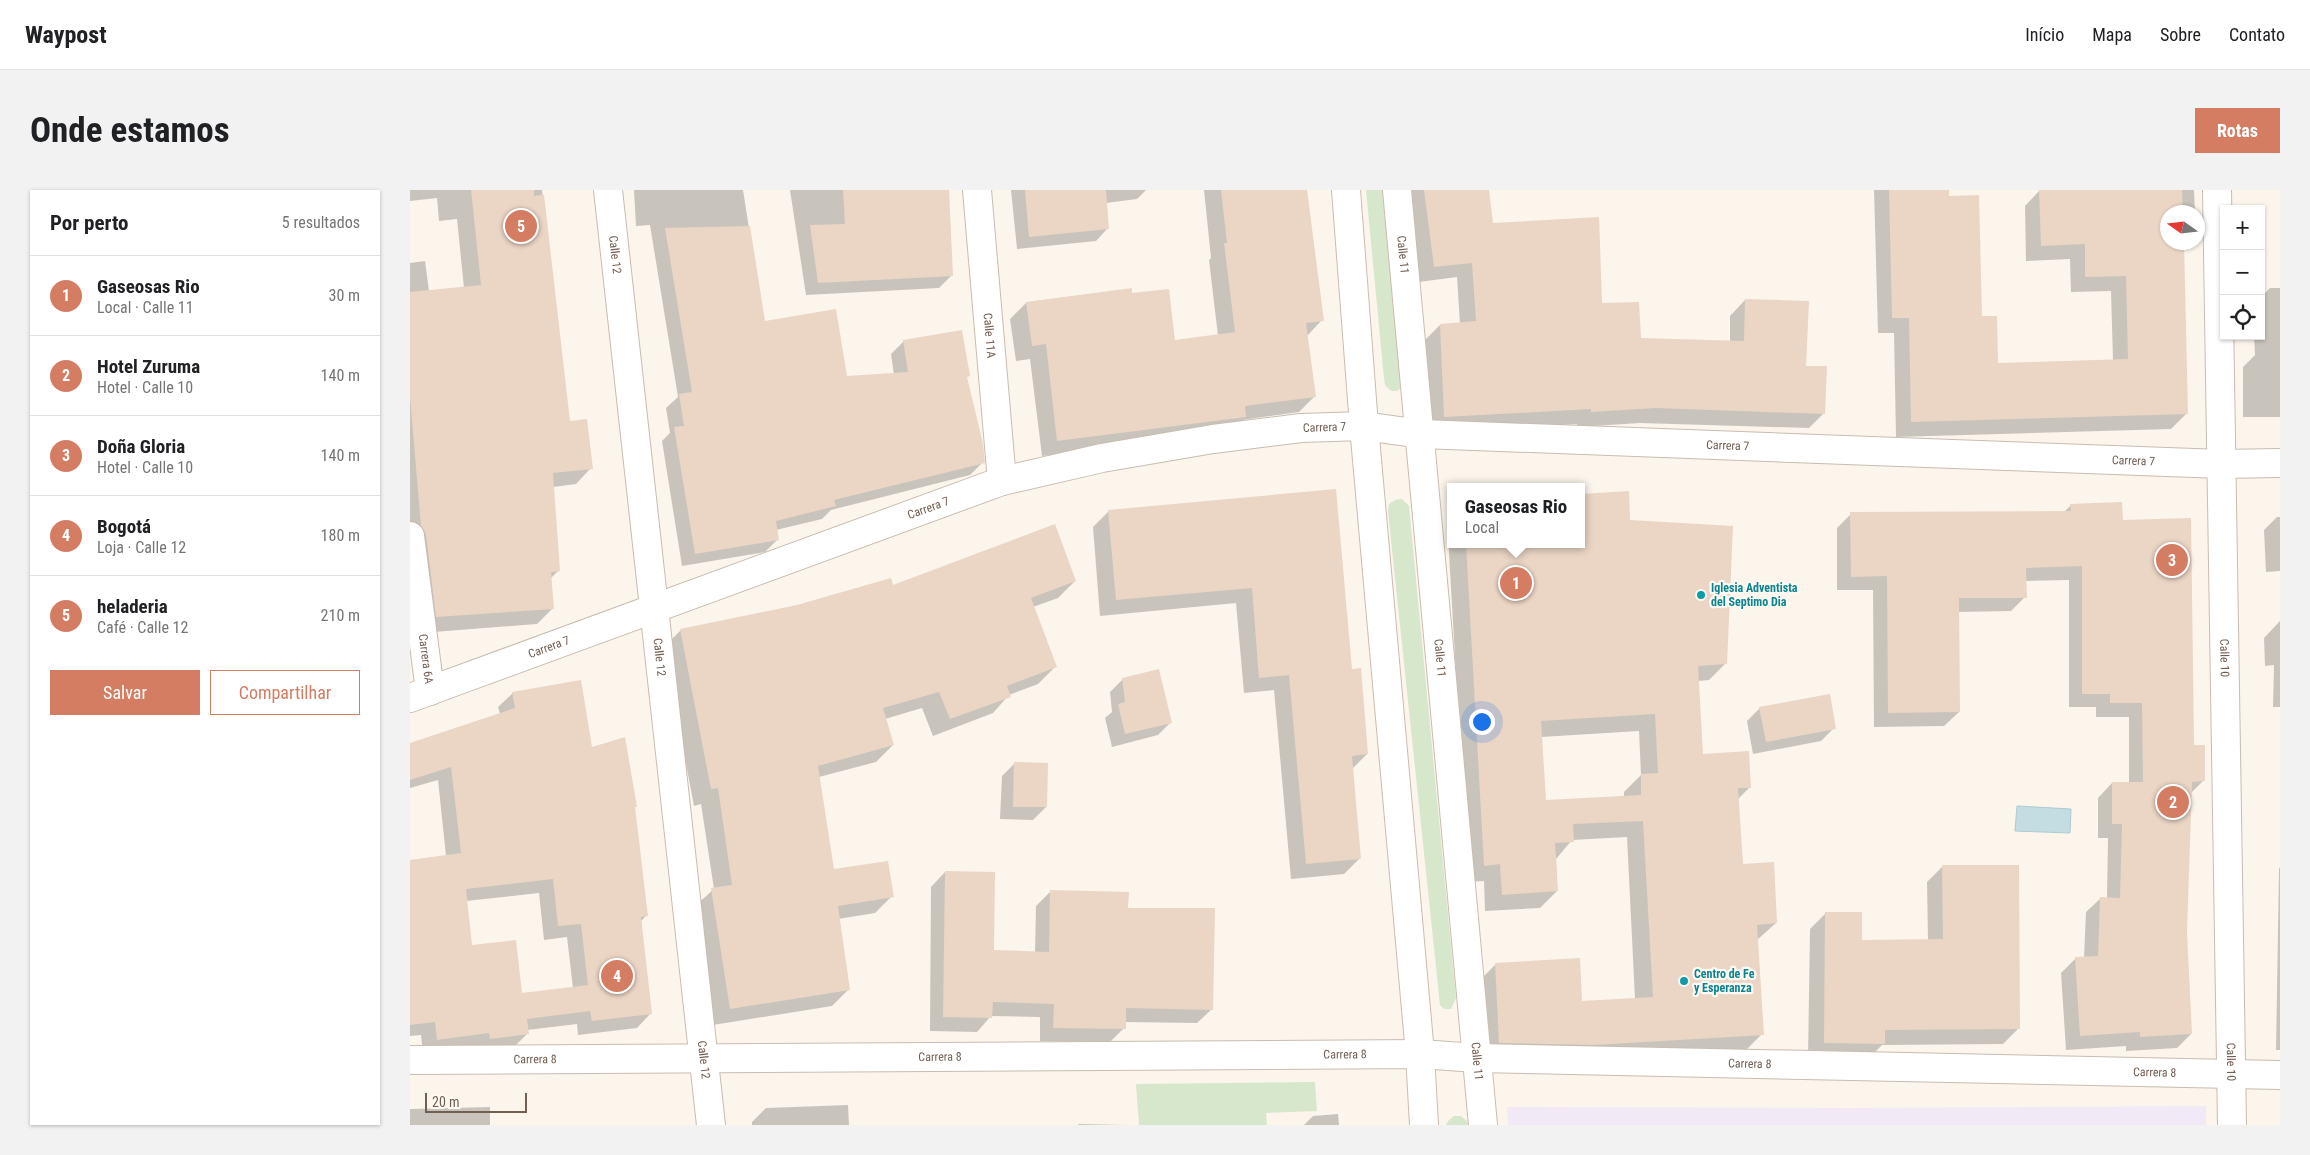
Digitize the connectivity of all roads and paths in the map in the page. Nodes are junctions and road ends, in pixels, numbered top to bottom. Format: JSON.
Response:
{"nodes":[{"id":1,"x":608,"y":190,"type":"edge"},
{"id":2,"x":977,"y":190,"type":"edge"},
{"id":3,"x":1346,"y":190,"type":"edge"},
{"id":4,"x":1397,"y":190,"type":"edge"},
{"id":5,"x":2217,"y":190,"type":"edge"},
{"id":6,"x":1364,"y":426,"type":"junction"},
{"id":7,"x":1421,"y":434,"type":"junction"},
{"id":8,"x":2221,"y":464,"type":"junction"},
{"id":9,"x":2280,"y":464,"type":"edge"},
{"id":10,"x":1002,"y":481,"type":"junction"},
{"id":11,"x":410,"y":536,"type":"edge"},
{"id":12,"x":654,"y":609,"type":"junction"},
{"id":13,"x":420,"y":694,"type":"edge"},
{"id":14,"x":1420,"y":1054,"type":"junction"},
{"id":15,"x":703,"y":1058,"type":"junction"},
{"id":16,"x":1477,"y":1058,"type":"junction"},
{"id":17,"x":410,"y":1060,"type":"edge"},
{"id":18,"x":2231,"y":1074,"type":"junction"},
{"id":19,"x":2280,"y":1075,"type":"edge"},
{"id":20,"x":711,"y":1125,"type":"edge"},
{"id":21,"x":1424,"y":1125,"type":"edge"},
{"id":22,"x":1483,"y":1125,"type":"edge"},
{"id":23,"x":2232,"y":1125,"type":"edge"}],
"edges":[{"from":1,"to":12,"type":"street","name":"Calle 12"},
{"from":2,"to":10,"type":"street","name":"Calle 11A"},
{"from":3,"to":6,"type":"street"},
{"from":4,"to":7,"type":"street","name":"Calle 11"},
{"from":5,"to":8,"type":"street","name":"Calle 10"},
{"from":6,"to":7,"type":"street","name":"Carrera 7"},
{"from":6,"to":10,"type":"street","name":"Carrera 7"},
{"from":6,"to":14,"type":"street"},
{"from":7,"to":8,"type":"street","name":"Carrera 7"},
{"from":7,"to":16,"type":"street","name":"Calle 11"},
{"from":8,"to":9,"type":"street","name":"Carrera 7"},
{"from":8,"to":18,"type":"street","name":"Calle 10"},
{"from":10,"to":12,"type":"street","name":"Carrera 7"},
{"from":11,"to":13,"type":"street","name":"Carrera 6A"},
{"from":12,"to":13,"type":"street","name":"Carrera 7"},
{"from":12,"to":15,"type":"street","name":"Calle 12"},
{"from":14,"to":15,"type":"street","name":"Carrera 8"},
{"from":14,"to":16,"type":"street","name":"Carrera 8"},
{"from":14,"to":21,"type":"street"},
{"from":15,"to":17,"type":"street","name":"Carrera 8"},
{"from":15,"to":20,"type":"street","name":"Calle 12"},
{"from":16,"to":18,"type":"street","name":"Carrera 8"},
{"from":16,"to":22,"type":"street","name":"Calle 11"},
{"from":18,"to":19,"type":"street","name":"Carrera 8"},
{"from":18,"to":23,"type":"street","name":"Calle 10"}]}
